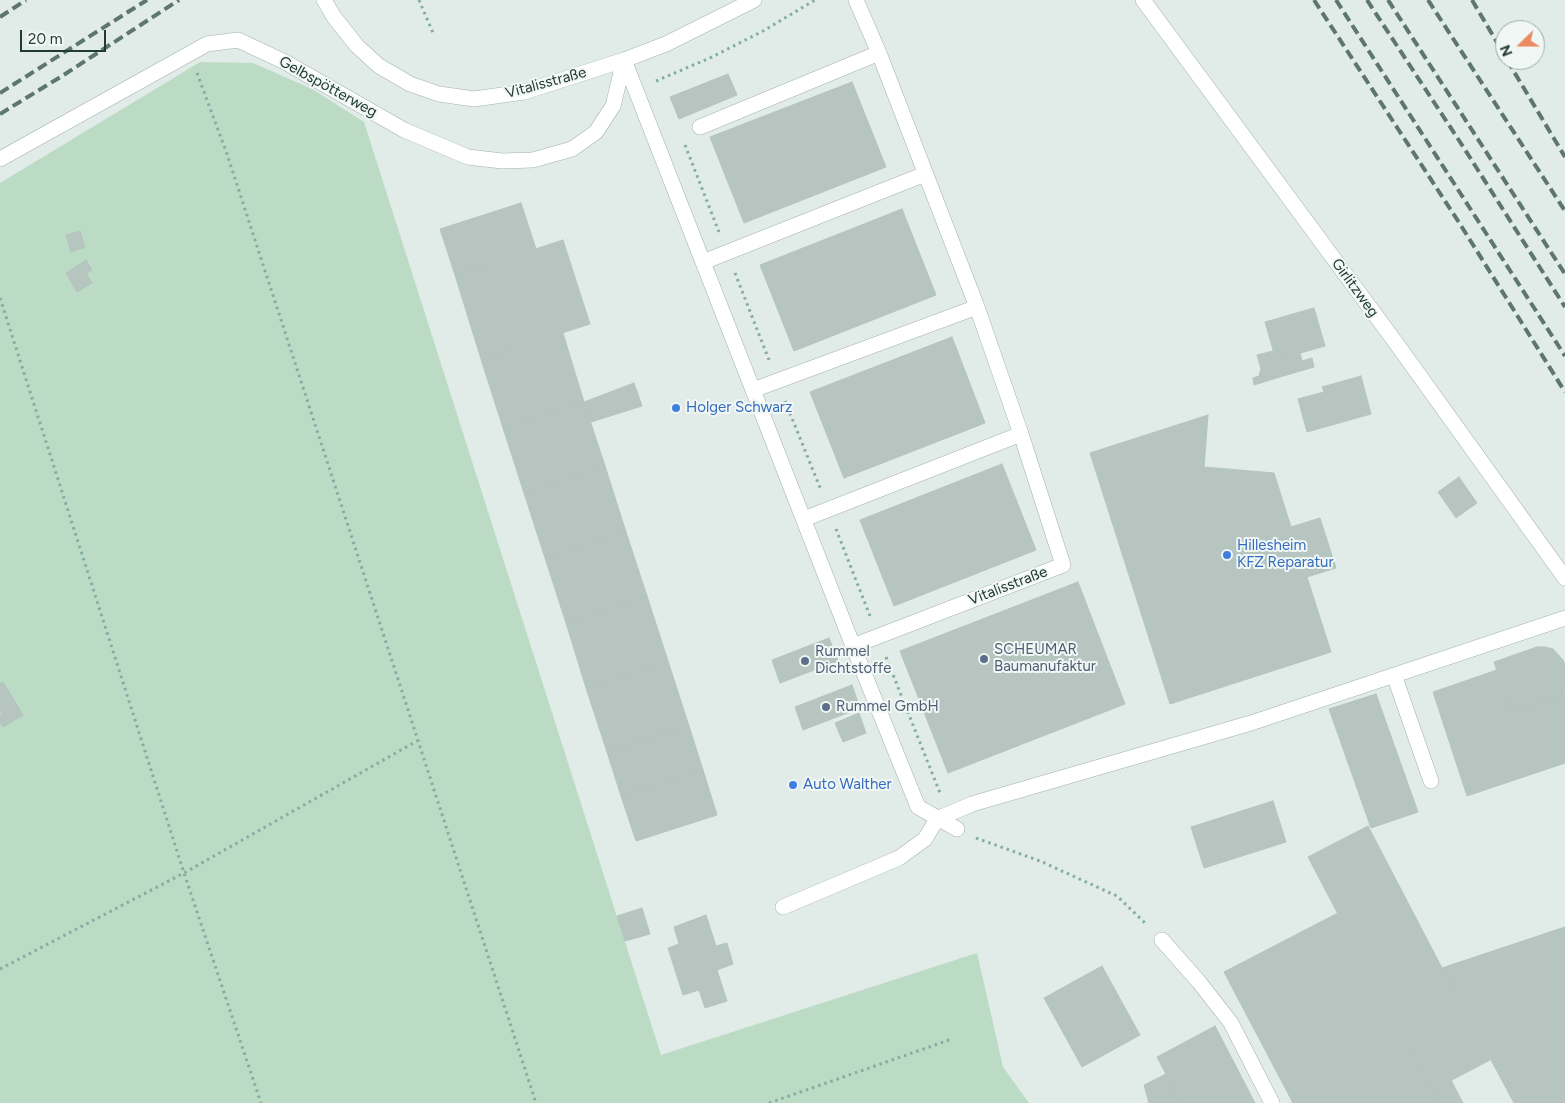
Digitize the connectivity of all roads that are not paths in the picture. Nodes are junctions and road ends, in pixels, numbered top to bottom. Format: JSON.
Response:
{"nodes":[{"id":1,"x":324,"y":0,"type":"edge"},
{"id":2,"x":754,"y":0,"type":"edge"},
{"id":3,"x":856,"y":0,"type":"edge"},
{"id":4,"x":1143,"y":0,"type":"edge"},
{"id":5,"x":879,"y":53,"type":"junction"},
{"id":6,"x":624,"y":60,"type":"junction"},
{"id":7,"x":700,"y":127,"type":"dead end"},
{"id":8,"x":0,"y":159,"type":"edge"},
{"id":9,"x":926,"y":174,"type":"junction"},
{"id":10,"x":703,"y":262,"type":"junction"},
{"id":11,"x":976,"y":307,"type":"junction"},
{"id":12,"x":753,"y":390,"type":"junction"},
{"id":13,"x":1021,"y":434,"type":"junction"},
{"id":14,"x":804,"y":519,"type":"junction"},
{"id":15,"x":1565,"y":578,"type":"edge"},
{"id":16,"x":1565,"y":618,"type":"edge"},
{"id":17,"x":853,"y":646,"type":"junction"},
{"id":18,"x":1394,"y":674,"type":"junction"},
{"id":19,"x":1431,"y":781,"type":"dead end"},
{"id":20,"x":937,"y":818,"type":"junction"},
{"id":21,"x":957,"y":829,"type":"dead end"},
{"id":22,"x":782,"y":907,"type":"dead end"},
{"id":23,"x":1162,"y":940,"type":"dead end"},
{"id":24,"x":1272,"y":1103,"type":"edge"}],
"edges":[{"from":1,"to":6,"type":"street","name":"Vitalisstraße"},
{"from":2,"to":6,"type":"street","name":"Vitalisstraße"},
{"from":3,"to":5,"type":"street","name":"Vitalisstraße"},
{"from":4,"to":15,"type":"street","name":"Girlitzweg"},
{"from":5,"to":7,"type":"street"},
{"from":5,"to":9,"type":"street","name":"Vitalisstraße"},
{"from":6,"to":8,"type":"street","name":"Gelbspötterweg"},
{"from":6,"to":10,"type":"street"},
{"from":9,"to":10,"type":"street"},
{"from":9,"to":11,"type":"street","name":"Vitalisstraße"},
{"from":10,"to":12,"type":"street"},
{"from":11,"to":12,"type":"street"},
{"from":11,"to":13,"type":"street","name":"Vitalisstraße"},
{"from":12,"to":14,"type":"street"},
{"from":13,"to":14,"type":"street"},
{"from":13,"to":17,"type":"street","name":"Vitalisstraße"},
{"from":14,"to":17,"type":"street"},
{"from":16,"to":18,"type":"street"},
{"from":17,"to":20,"type":"street"},
{"from":18,"to":19,"type":"street"},
{"from":18,"to":20,"type":"street"},
{"from":20,"to":21,"type":"street"},
{"from":20,"to":22,"type":"street"},
{"from":23,"to":24,"type":"street"}]}
